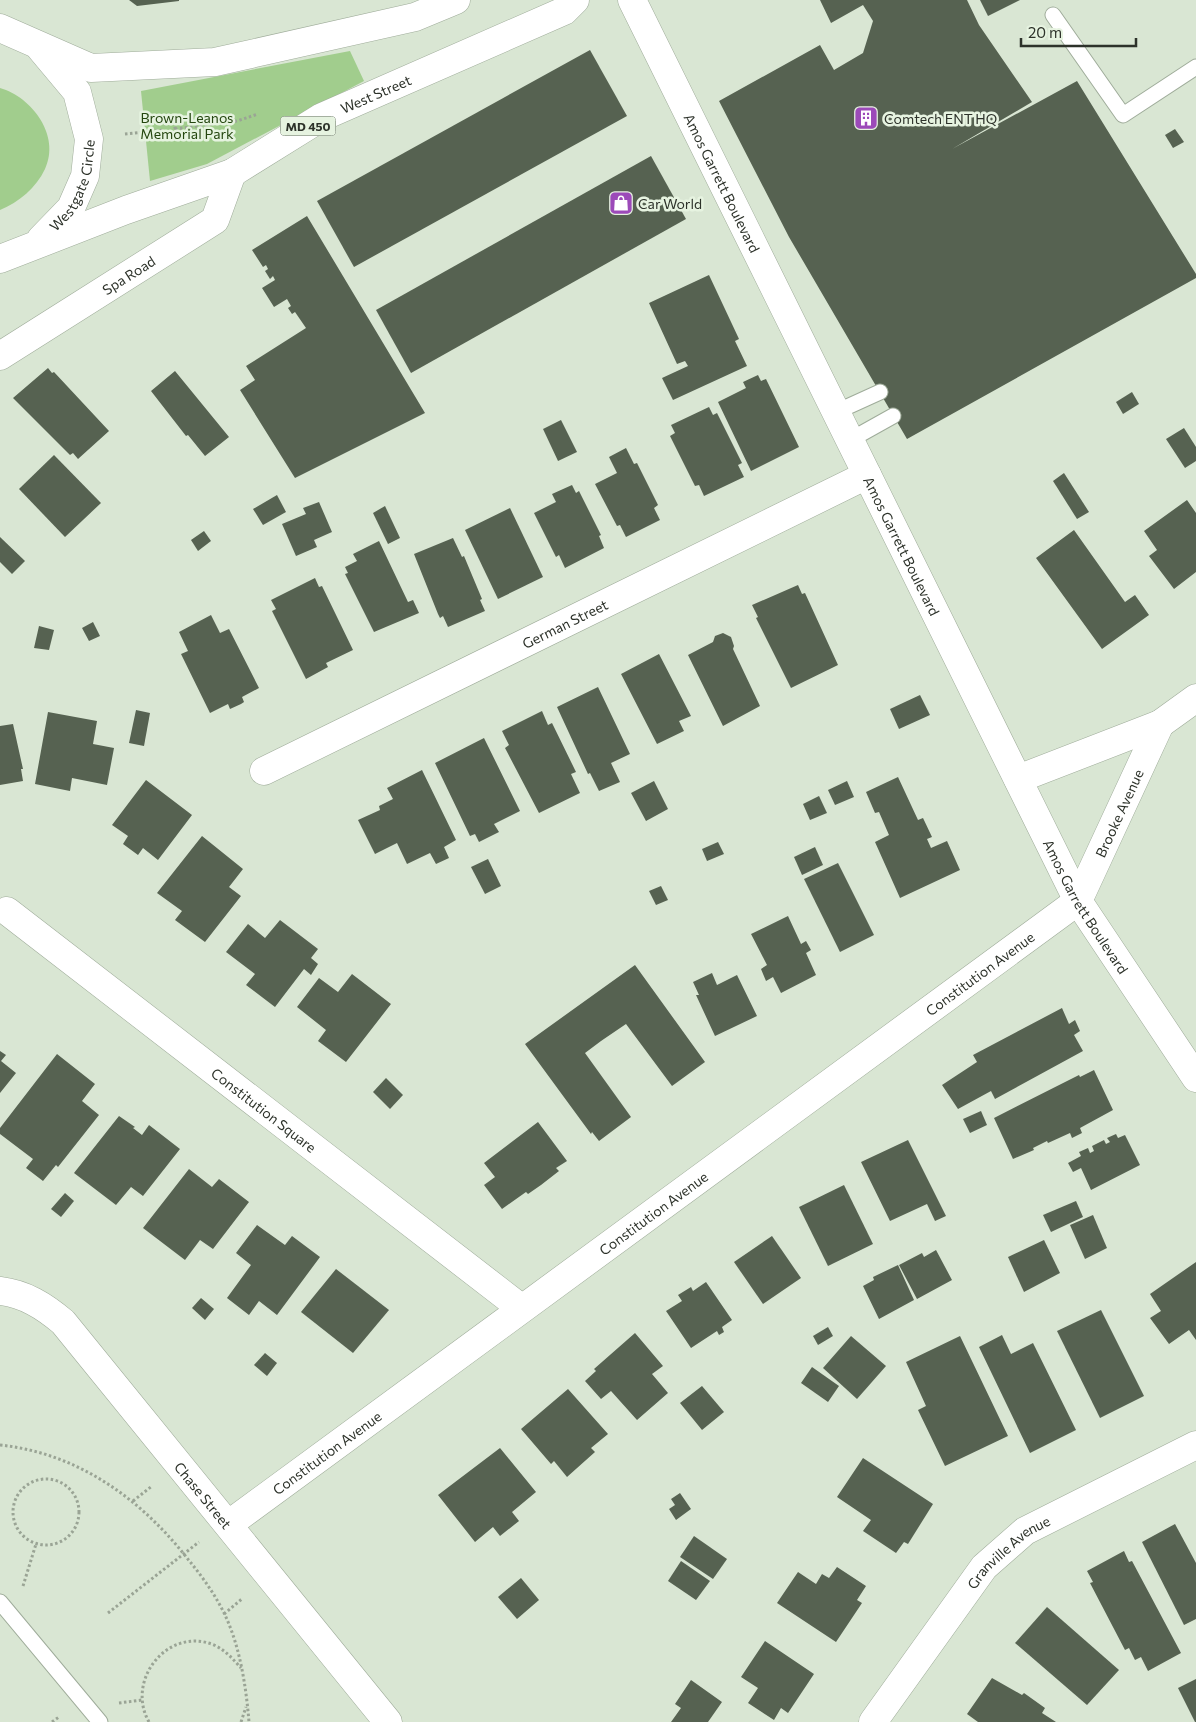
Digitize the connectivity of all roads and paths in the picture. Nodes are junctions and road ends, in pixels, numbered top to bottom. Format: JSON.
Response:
{"nodes":[{"id":1,"x":456,"y":0,"type":"edge"},
{"id":2,"x":575,"y":0,"type":"edge"},
{"id":3,"x":632,"y":0,"type":"edge"},
{"id":4,"x":1054,"y":15,"type":"dead end"},
{"id":5,"x":0,"y":28,"type":"edge"},
{"id":6,"x":39,"y":46,"type":"junction"},
{"id":7,"x":1196,"y":67,"type":"edge"},
{"id":8,"x":164,"y":124,"type":"dead end"},
{"id":9,"x":164,"y":130,"type":"dead end"},
{"id":10,"x":125,"y":134,"type":"dead end"},
{"id":11,"x":164,"y":135,"type":"dead end"},
{"id":12,"x":232,"y":173,"type":"junction"},
{"id":13,"x":38,"y":243,"type":"junction"},
{"id":14,"x":0,"y":259,"type":"edge"},
{"id":15,"x":0,"y":356,"type":"edge"},
{"id":16,"x":880,"y":392,"type":"dead end"},
{"id":17,"x":836,"y":412,"type":"junction"},
{"id":18,"x":893,"y":416,"type":"dead end"},
{"id":19,"x":850,"y":440,"type":"junction"},
{"id":20,"x":866,"y":475,"type":"junction"},
{"id":21,"x":1196,"y":698,"type":"edge"},
{"id":22,"x":1160,"y":724,"type":"junction"},
{"id":23,"x":264,"y":771,"type":"dead end"},
{"id":24,"x":1018,"y":779,"type":"junction"},
{"id":25,"x":1078,"y":901,"type":"junction"},
{"id":26,"x":7,"y":911,"type":"dead end"},
{"id":27,"x":1196,"y":1078,"type":"edge"},
{"id":28,"x":0,"y":1291,"type":"edge"},
{"id":29,"x":521,"y":1308,"type":"junction"},
{"id":30,"x":0,"y":1445,"type":"edge"},
{"id":31,"x":1196,"y":1445,"type":"edge"},
{"id":32,"x":160,"y":1480,"type":"dead end"},
{"id":33,"x":133,"y":1501,"type":"junction"},
{"id":34,"x":229,"y":1524,"type":"junction"},
{"id":35,"x":205,"y":1538,"type":"dead end"},
{"id":36,"x":36,"y":1544,"type":"junction"},
{"id":37,"x":184,"y":1554,"type":"junction"},
{"id":38,"x":23,"y":1587,"type":"dead end"},
{"id":39,"x":245,"y":1596,"type":"dead end"},
{"id":40,"x":0,"y":1602,"type":"edge"},
{"id":41,"x":108,"y":1613,"type":"dead end"},
{"id":42,"x":224,"y":1614,"type":"junction"},
{"id":43,"x":242,"y":1669,"type":"junction"},
{"id":44,"x":142,"y":1700,"type":"junction"},
{"id":45,"x":115,"y":1704,"type":"dead end"},
{"id":46,"x":247,"y":1704,"type":"junction"},
{"id":47,"x":59,"y":1717,"type":"dead end"},
{"id":48,"x":52,"y":1722,"type":"edge"},
{"id":49,"x":100,"y":1722,"type":"edge"},
{"id":50,"x":149,"y":1722,"type":"edge"},
{"id":51,"x":241,"y":1722,"type":"edge"},
{"id":52,"x":249,"y":1722,"type":"edge"},
{"id":53,"x":388,"y":1722,"type":"edge"},
{"id":54,"x":873,"y":1722,"type":"edge"}],
"edges":[{"from":1,"to":6,"type":"street"},
{"from":2,"to":12,"type":"street","name":"West Street","number":"MD 450"},
{"from":3,"to":17,"type":"street","name":"Amos Garrett Boulevard"},
{"from":4,"to":7,"type":"lane"},
{"from":5,"to":6,"type":"street","name":"Westgate Circle"},
{"from":6,"to":13,"type":"street","name":"Westgate Circle"},
{"from":8,"to":11,"type":"path"},
{"from":9,"to":10,"type":"path"},
{"from":12,"to":13,"type":"street","name":"West Street","number":"MD 450"},
{"from":12,"to":15,"type":"street","name":"Spa Road"},
{"from":13,"to":14,"type":"street","name":"Westgate Circle","number":"MD 450"},
{"from":16,"to":17,"type":"lane"},
{"from":17,"to":19,"type":"street","name":"Amos Garrett Boulevard"},
{"from":18,"to":19,"type":"lane"},
{"from":19,"to":20,"type":"street","name":"Amos Garrett Boulevard"},
{"from":20,"to":23,"type":"street","name":"German Street"},
{"from":20,"to":24,"type":"street","name":"Amos Garrett Boulevard"},
{"from":21,"to":22,"type":"street","name":"Brooke Avenue"},
{"from":22,"to":24,"type":"street","name":"Brooke Avenue"},
{"from":22,"to":25,"type":"street","name":"Brooke Avenue"},
{"from":24,"to":25,"type":"street","name":"Amos Garrett Boulevard"},
{"from":25,"to":27,"type":"street","name":"Amos Garrett Boulevard"},
{"from":25,"to":29,"type":"street","name":"Constitution Avenue"},
{"from":26,"to":29,"type":"street","name":"Constitution Square"},
{"from":28,"to":34,"type":"street","name":"Chase Street"},
{"from":29,"to":34,"type":"street","name":"Constitution Avenue"},
{"from":30,"to":33,"type":"path"},
{"from":31,"to":54,"type":"street","name":"Granville Avenue"},
{"from":32,"to":33,"type":"path"},
{"from":33,"to":37,"type":"path"},
{"from":34,"to":53,"type":"street","name":"Chase Street"},
{"from":35,"to":37,"type":"path"},
{"from":36,"to":36,"type":"path"},
{"from":36,"to":38,"type":"path"},
{"from":37,"to":41,"type":"path"},
{"from":37,"to":42,"type":"path"},
{"from":39,"to":42,"type":"path"},
{"from":40,"to":49,"type":"lane"},
{"from":42,"to":43,"type":"path"},
{"from":43,"to":44,"type":"path"},
{"from":43,"to":46,"type":"path"},
{"from":44,"to":45,"type":"path"},
{"from":44,"to":50,"type":"path"},
{"from":46,"to":51,"type":"path"},
{"from":46,"to":52,"type":"path"},
{"from":47,"to":48,"type":"path"}]}
